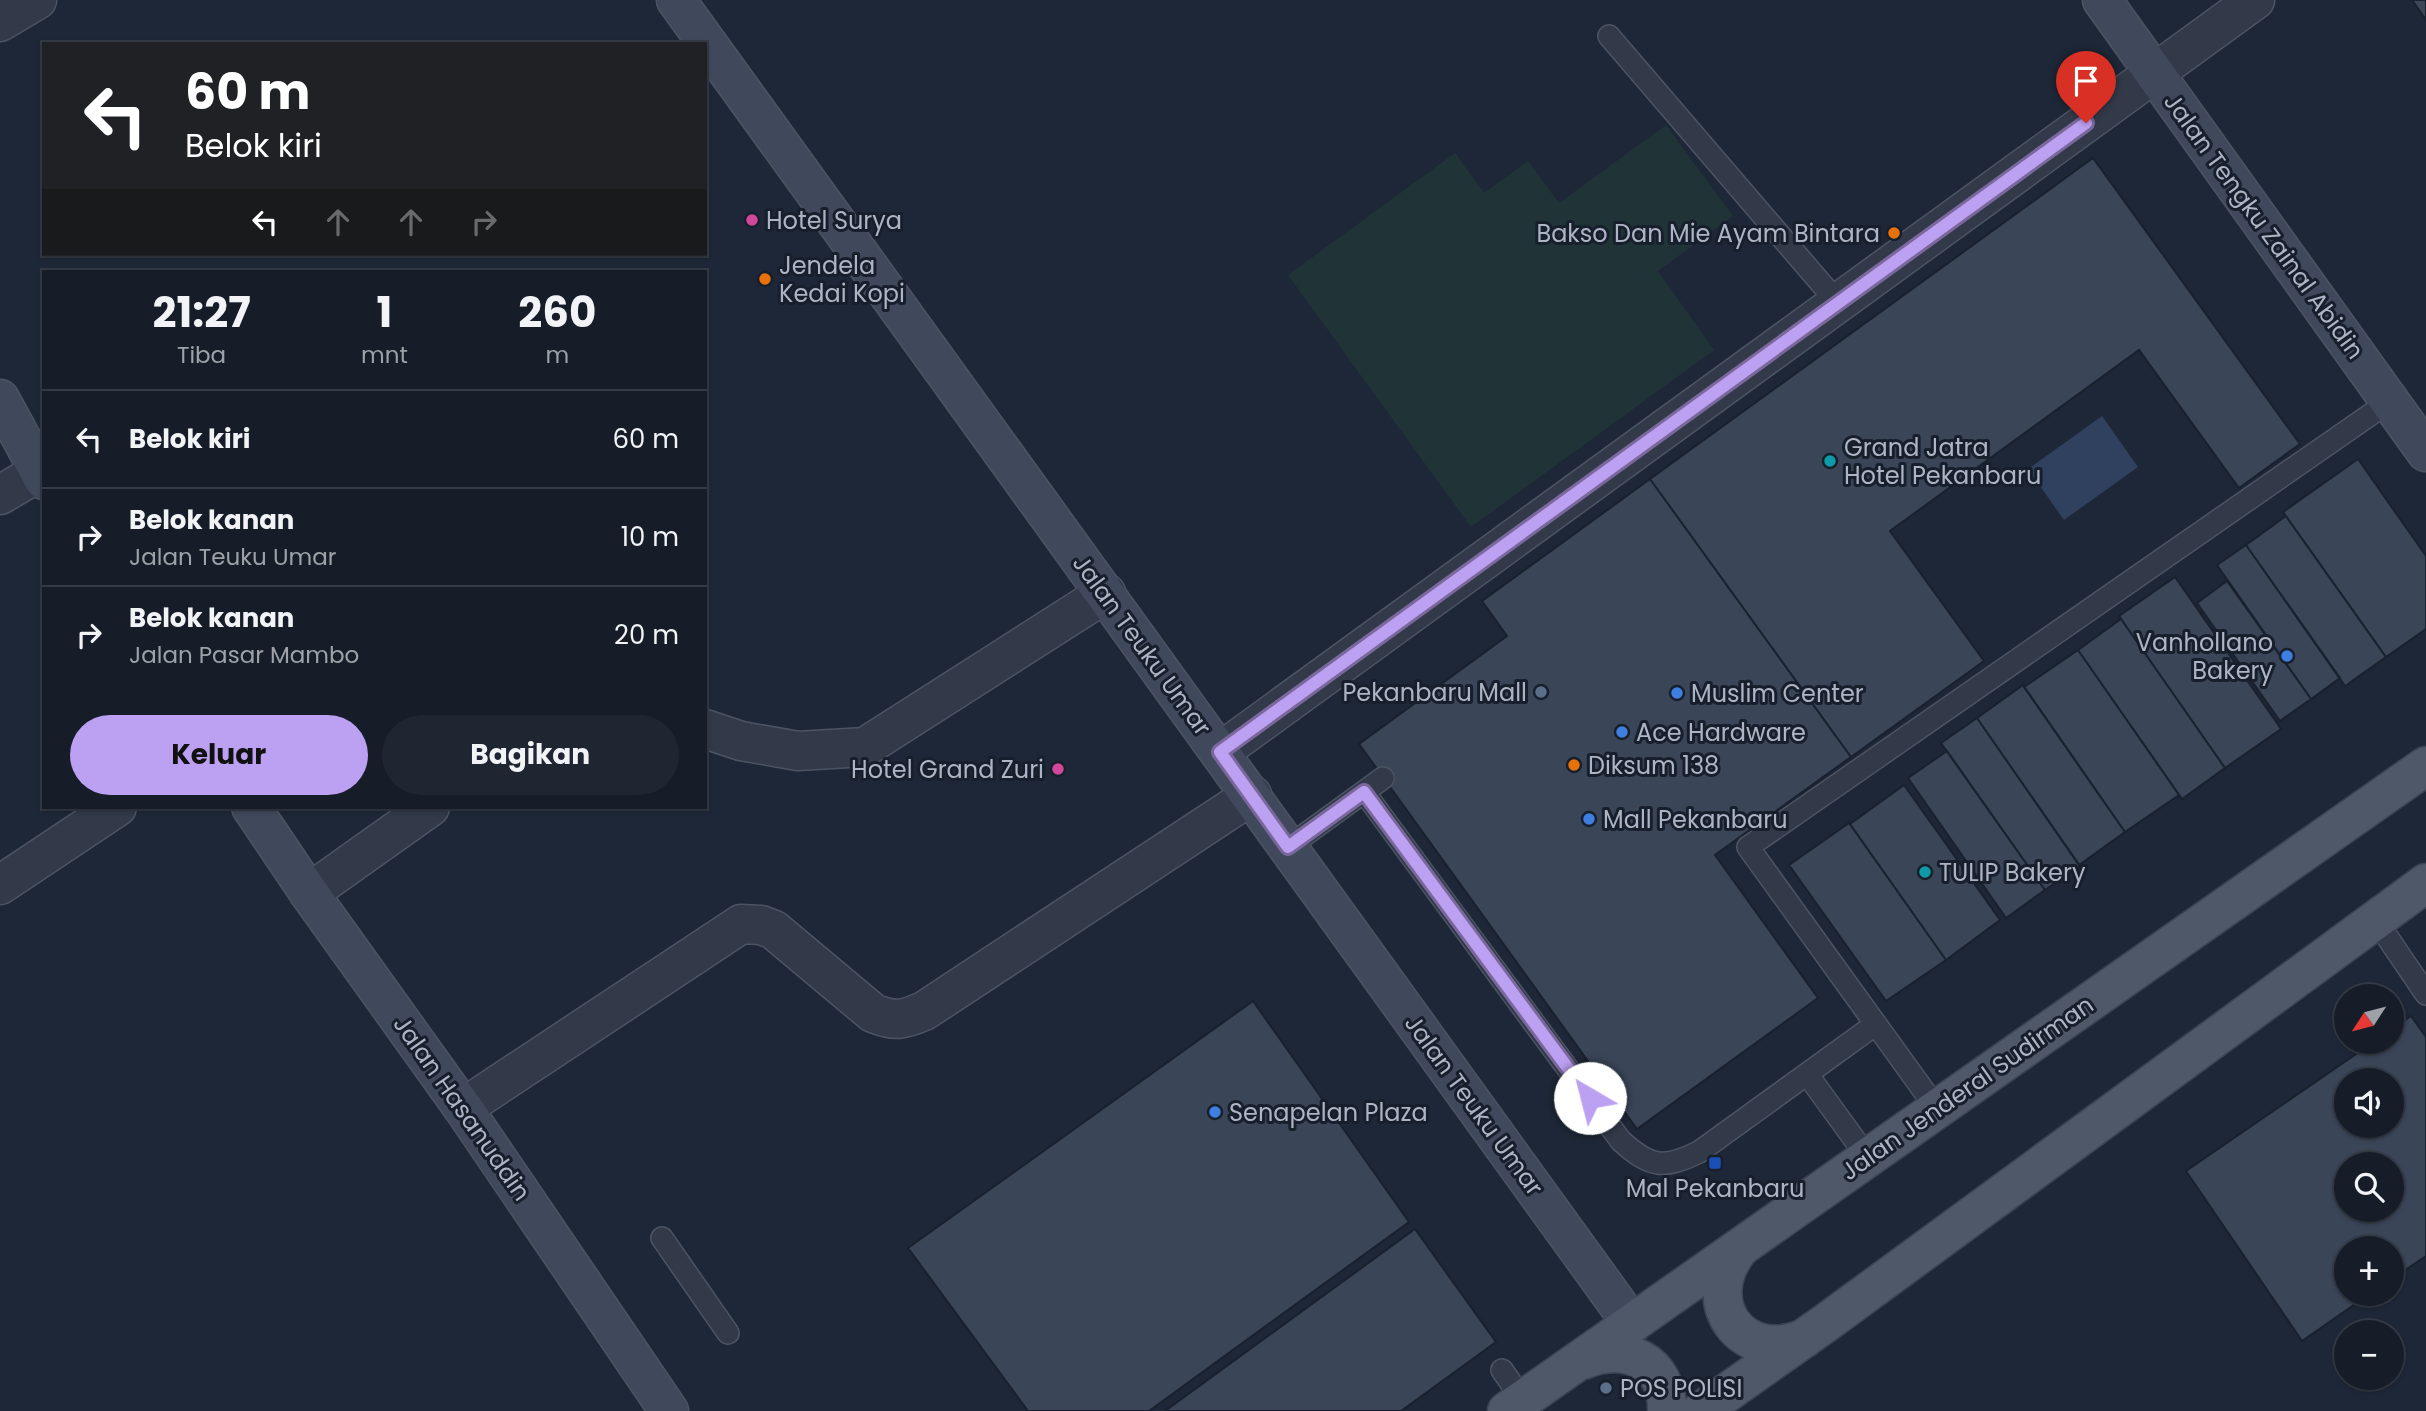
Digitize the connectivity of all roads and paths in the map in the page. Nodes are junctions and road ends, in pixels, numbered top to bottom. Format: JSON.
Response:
{"nodes":[{"id":1,"x":37,"y":0,"type":"edge"},
{"id":2,"x":676,"y":0,"type":"edge"},
{"id":3,"x":2102,"y":0,"type":"edge"},
{"id":4,"x":2255,"y":0,"type":"edge"},
{"id":5,"x":0,"y":22,"type":"edge"},
{"id":6,"x":1609,"y":36,"type":"dead end"},
{"id":7,"x":698,"y":42,"type":"edge"},
{"id":8,"x":707,"y":58,"type":"edge"},
{"id":9,"x":2154,"y":74,"type":"junction"},
{"id":10,"x":716,"y":75,"type":"edge"},
{"id":11,"x":1838,"y":303,"type":"junction"},
{"id":12,"x":0,"y":399,"type":"edge"},
{"id":13,"x":2390,"y":401,"type":"junction"},
{"id":14,"x":2426,"y":452,"type":"edge"},
{"id":15,"x":41,"y":476,"type":"edge"},
{"id":16,"x":0,"y":495,"type":"edge"},
{"id":17,"x":1105,"y":593,"type":"junction"},
{"id":18,"x":707,"y":730,"type":"edge"},
{"id":19,"x":1220,"y":752,"type":"junction"},
{"id":20,"x":2426,"y":766,"type":"edge"},
{"id":21,"x":1383,"y":778,"type":"dead end"},
{"id":22,"x":1364,"y":792,"type":"junction"},
{"id":23,"x":1252,"y":795,"type":"junction"},
{"id":24,"x":114,"y":809,"type":"edge"},
{"id":25,"x":252,"y":809,"type":"edge"},
{"id":26,"x":427,"y":809,"type":"edge"},
{"id":27,"x":1288,"y":847,"type":"junction"},
{"id":28,"x":4,"y":872,"type":"edge"},
{"id":29,"x":2426,"y":883,"type":"edge"},
{"id":30,"x":309,"y":893,"type":"junction"},
{"id":31,"x":2375,"y":919,"type":"junction"},
{"id":32,"x":2426,"y":994,"type":"edge"},
{"id":33,"x":1876,"y":1024,"type":"junction"},
{"id":34,"x":1807,"y":1074,"type":"junction"},
{"id":35,"x":464,"y":1108,"type":"junction"},
{"id":36,"x":1937,"y":1109,"type":"junction"},
{"id":37,"x":1868,"y":1158,"type":"junction"},
{"id":38,"x":662,"y":1238,"type":"dead end"},
{"id":39,"x":1739,"y":1249,"type":"junction"},
{"id":40,"x":1632,"y":1324,"type":"junction"},
{"id":41,"x":728,"y":1333,"type":"dead end"},
{"id":42,"x":1807,"y":1337,"type":"junction"},
{"id":43,"x":1581,"y":1360,"type":"junction"},
{"id":44,"x":1511,"y":1394,"type":"edge"},
{"id":45,"x":669,"y":1411,"type":"edge"},
{"id":46,"x":1667,"y":1411,"type":"edge"},
{"id":47,"x":1701,"y":1411,"type":"edge"}],
"edges":[{"from":1,"to":5,"type":"street"},
{"from":2,"to":7,"type":"street","name":"Jalan Teuku Umar"},
{"from":3,"to":9,"type":"street","name":"Jalan Tengku Zainal Abidin"},
{"from":4,"to":9,"type":"street"},
{"from":6,"to":11,"type":"lane"},
{"from":8,"to":10,"type":"street","name":"Jalan Teuku Umar"},
{"from":9,"to":11,"type":"street"},
{"from":9,"to":13,"type":"street","name":"Jalan Tengku Zainal Abidin"},
{"from":10,"to":17,"type":"street","name":"Jalan Teuku Umar"},
{"from":11,"to":19,"type":"street"},
{"from":12,"to":15,"type":"street"},
{"from":13,"to":14,"type":"street","name":"Jalan Tengku Zainal Abidin"},
{"from":13,"to":33,"type":"lane"},
{"from":15,"to":16,"type":"street"},
{"from":17,"to":18,"type":"street"},
{"from":17,"to":19,"type":"street","name":"Jalan Teuku Umar"},
{"from":19,"to":23,"type":"street","name":"Jalan Teuku Umar"},
{"from":20,"to":36,"type":"main road","name":"Jalan Jenderal Sudirman"},
{"from":21,"to":22,"type":"lane"},
{"from":22,"to":27,"type":"lane"},
{"from":22,"to":34,"type":"lane"},
{"from":23,"to":27,"type":"street","name":"Jalan Teuku Umar"},
{"from":23,"to":35,"type":"street"},
{"from":24,"to":28,"type":"street"},
{"from":25,"to":30,"type":"street","name":"Jalan Hasanuddin"},
{"from":26,"to":30,"type":"street"},
{"from":27,"to":40,"type":"street","name":"Jalan Teuku Umar"},
{"from":29,"to":31,"type":"main road"},
{"from":30,"to":35,"type":"street","name":"Jalan Hasanuddin"},
{"from":31,"to":32,"type":"lane"},
{"from":31,"to":42,"type":"main road"},
{"from":33,"to":34,"type":"lane"},
{"from":33,"to":36,"type":"lane"},
{"from":34,"to":37,"type":"lane"},
{"from":35,"to":45,"type":"street","name":"Jalan Hasanuddin"},
{"from":36,"to":37,"type":"main road","name":"Jalan Jenderal Sudirman"},
{"from":37,"to":39,"type":"main road","name":"Jalan Jenderal Sudirman"},
{"from":38,"to":41,"type":"lane"},
{"from":39,"to":40,"type":"main road","name":"Jalan Jenderal Sudirman"},
{"from":39,"to":42,"type":"main road"},
{"from":40,"to":43,"type":"main road","name":"Jalan Jenderal Sudirman"},
{"from":42,"to":47,"type":"main road"},
{"from":43,"to":44,"type":"main road","name":"Jalan Jenderal Sudirman"},
{"from":43,"to":46,"type":"main road"}]}
